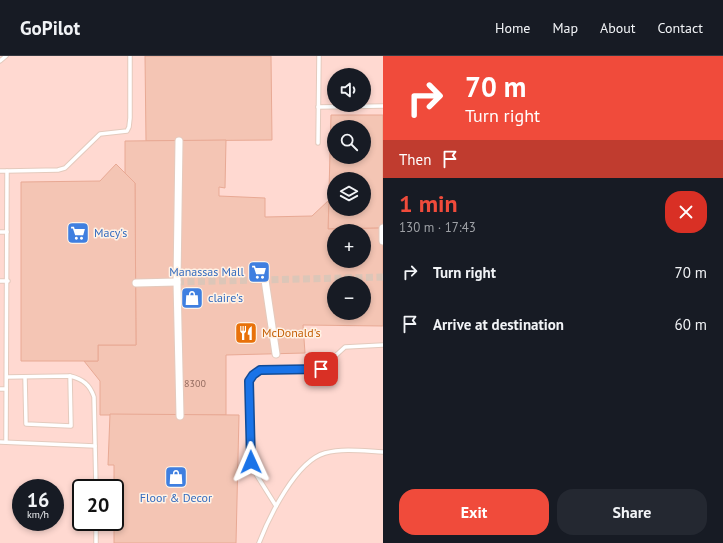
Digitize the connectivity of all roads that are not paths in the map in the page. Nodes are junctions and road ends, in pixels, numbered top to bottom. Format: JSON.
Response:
{"nodes":[{"id":1,"x":6,"y":56,"type":"edge"},
{"id":2,"x":130,"y":56,"type":"edge"},
{"id":3,"x":319,"y":56,"type":"edge"},
{"id":4,"x":0,"y":61,"type":"edge"},
{"id":5,"x":383,"y":106,"type":"edge"},
{"id":6,"x":318,"y":107,"type":"junction"},
{"id":7,"x":179,"y":141,"type":"dead end"},
{"id":8,"x":318,"y":143,"type":"dead end"},
{"id":9,"x":0,"y":171,"type":"edge"},
{"id":10,"x":8,"y":171,"type":"junction"},
{"id":11,"x":383,"y":228,"type":"edge"},
{"id":12,"x":0,"y":232,"type":"edge"},
{"id":13,"x":7,"y":232,"type":"junction"},
{"id":14,"x":383,"y":241,"type":"edge"},
{"id":15,"x":265,"y":280,"type":"dead end"},
{"id":16,"x":0,"y":281,"type":"edge"},
{"id":17,"x":8,"y":281,"type":"junction"},
{"id":18,"x":177,"y":282,"type":"junction"},
{"id":19,"x":136,"y":283,"type":"dead end"},
{"id":20,"x":383,"y":345,"type":"edge"},
{"id":21,"x":276,"y":354,"type":"dead end"},
{"id":22,"x":70,"y":376,"type":"junction"},
{"id":23,"x":7,"y":377,"type":"junction"},
{"id":24,"x":25,"y":377,"type":"junction"},
{"id":25,"x":0,"y":389,"type":"edge"},
{"id":26,"x":6,"y":390,"type":"junction"},
{"id":27,"x":180,"y":416,"type":"dead end"},
{"id":28,"x":0,"y":442,"type":"edge"},
{"id":29,"x":6,"y":442,"type":"junction"},
{"id":30,"x":95,"y":446,"type":"junction"},
{"id":31,"x":383,"y":452,"type":"edge"},
{"id":32,"x":96,"y":479,"type":"edge"},
{"id":33,"x":276,"y":506,"type":"junction"},
{"id":34,"x":96,"y":531,"type":"edge"},
{"id":35,"x":96,"y":543,"type":"edge"},
{"id":36,"x":259,"y":543,"type":"edge"}],
"edges":[{"from":1,"to":4,"type":"lane"},
{"from":2,"to":10,"type":"lane"},
{"from":3,"to":6,"type":"lane"},
{"from":5,"to":6,"type":"lane"},
{"from":6,"to":8,"type":"lane"},
{"from":7,"to":18,"type":"street"},
{"from":9,"to":10,"type":"lane"},
{"from":10,"to":13,"type":"lane"},
{"from":11,"to":14,"type":"street"},
{"from":12,"to":13,"type":"lane"},
{"from":13,"to":17,"type":"lane"},
{"from":15,"to":21,"type":"street"},
{"from":16,"to":17,"type":"lane"},
{"from":17,"to":23,"type":"lane"},
{"from":18,"to":19,"type":"street"},
{"from":18,"to":27,"type":"street"},
{"from":20,"to":33,"type":"lane"},
{"from":22,"to":24,"type":"lane"},
{"from":22,"to":24,"type":"lane"},
{"from":22,"to":30,"type":"lane"},
{"from":23,"to":24,"type":"lane"},
{"from":23,"to":26,"type":"lane"},
{"from":25,"to":26,"type":"lane"},
{"from":26,"to":29,"type":"lane"},
{"from":28,"to":29,"type":"lane"},
{"from":29,"to":30,"type":"lane"},
{"from":30,"to":32,"type":"lane"},
{"from":31,"to":33,"type":"lane"},
{"from":33,"to":36,"type":"lane"},
{"from":34,"to":35,"type":"lane"}]}
